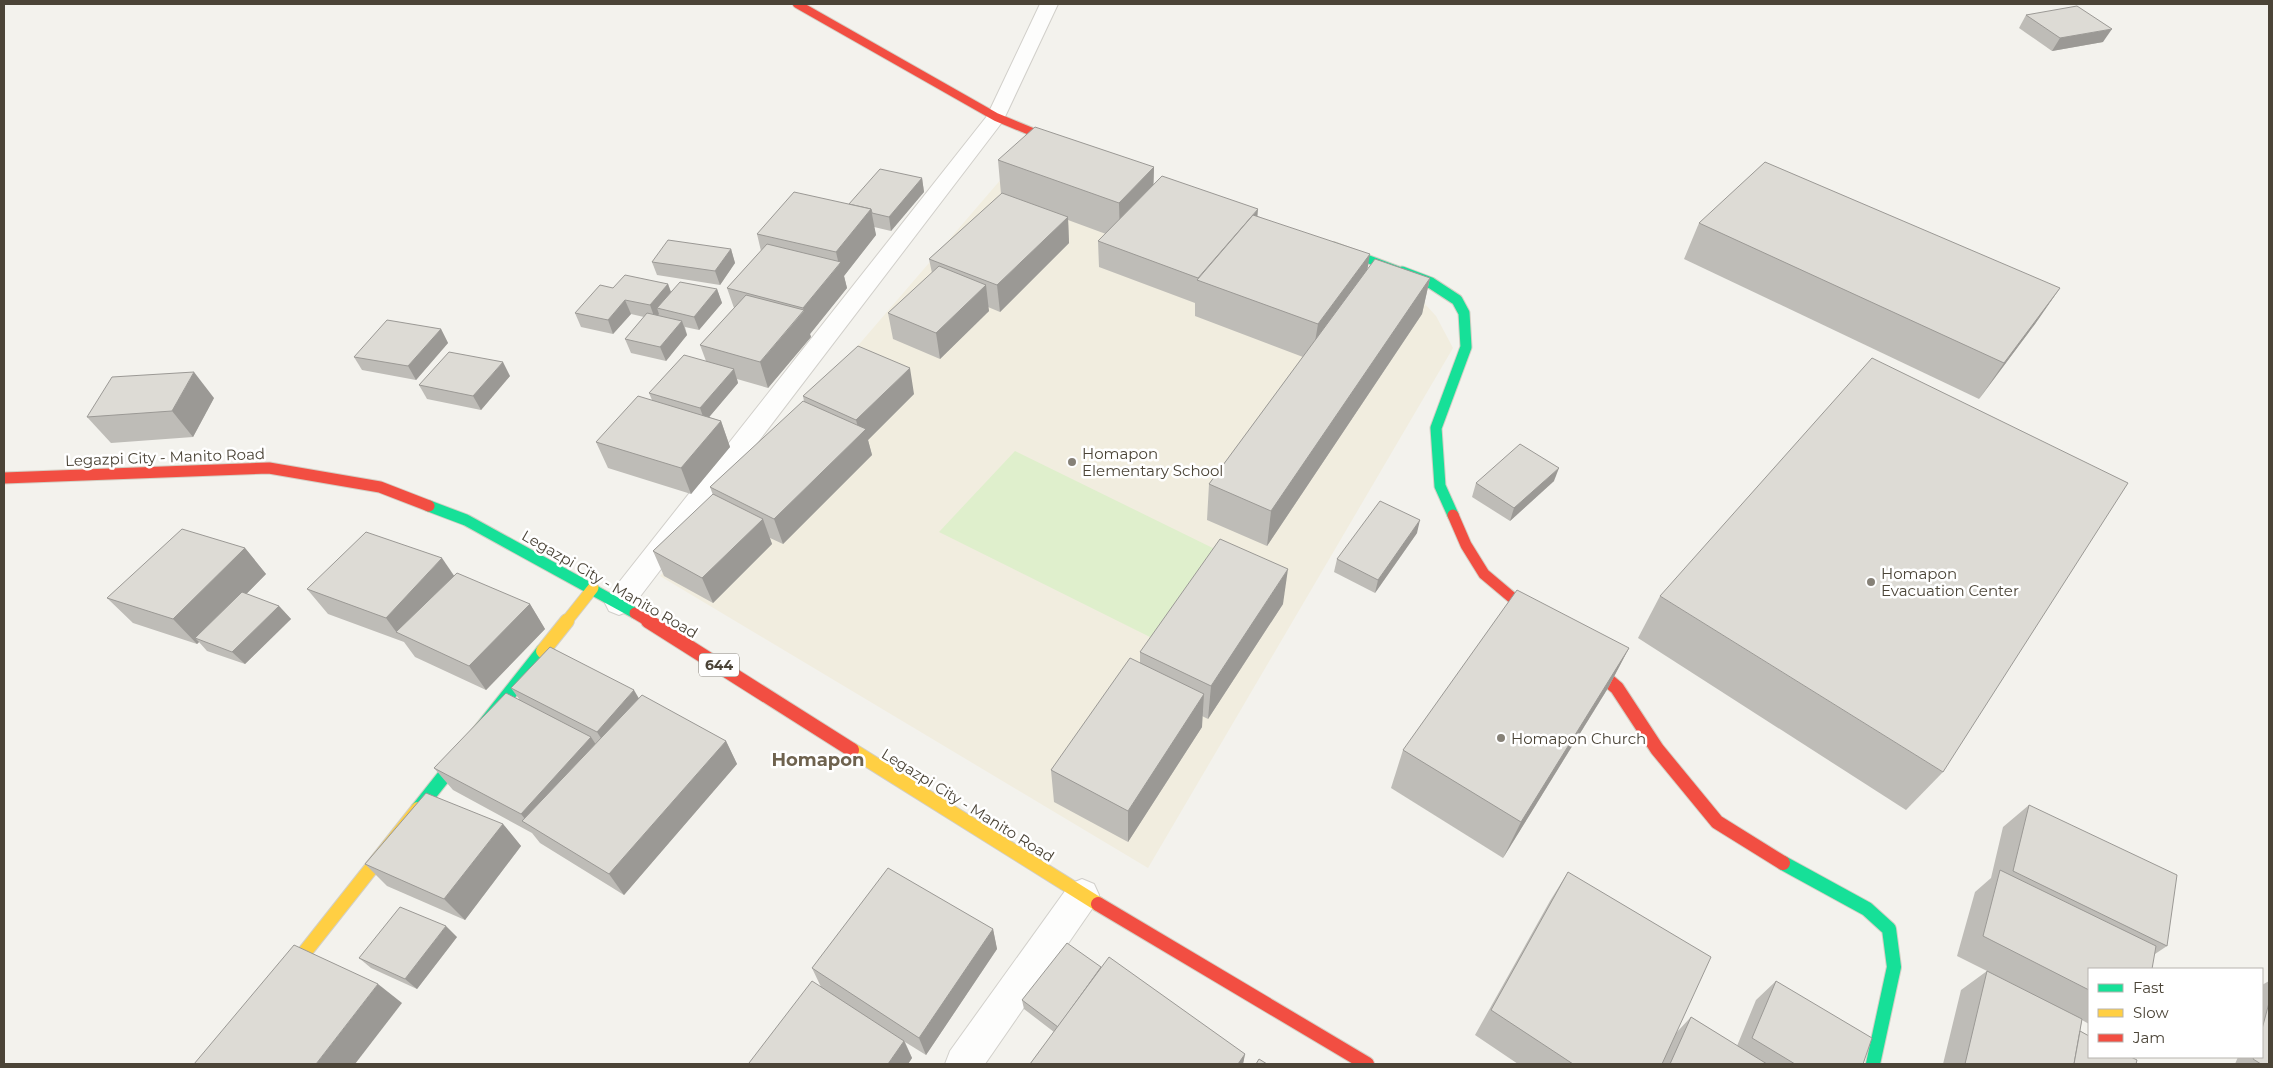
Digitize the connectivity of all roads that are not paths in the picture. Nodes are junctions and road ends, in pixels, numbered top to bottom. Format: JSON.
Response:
{"nodes":[{"id":1,"x":797,"y":4,"type":"edge"},
{"id":2,"x":1049,"y":4,"type":"edge"},
{"id":3,"x":996,"y":117,"type":"junction"},
{"id":4,"x":1075,"y":150,"type":"edge"},
{"id":5,"x":1321,"y":242,"type":"edge"},
{"id":6,"x":4,"y":478,"type":"edge"},
{"id":7,"x":593,"y":588,"type":"junction"},
{"id":8,"x":619,"y":603,"type":"junction"},
{"id":9,"x":1548,"y":629,"type":"edge"},
{"id":10,"x":1576,"y":652,"type":"edge"},
{"id":11,"x":1082,"y":896,"type":"junction"},
{"id":12,"x":277,"y":987,"type":"edge"},
{"id":13,"x":963,"y":1064,"type":"edge"},
{"id":14,"x":1367,"y":1064,"type":"edge"},
{"id":15,"x":1873,"y":1064,"type":"edge"}],
"edges":[{"from":1,"to":3,"type":"street"},
{"from":2,"to":3,"type":"street"},
{"from":3,"to":4,"type":"street"},
{"from":3,"to":8,"type":"street"},
{"from":5,"to":9,"type":"street"},
{"from":6,"to":7,"type":"street","name":"Legazpi City - Manito Road","number":"644"},
{"from":7,"to":8,"type":"street","name":"Legazpi City - Manito Road","number":"644"},
{"from":7,"to":12,"type":"street"},
{"from":8,"to":11,"type":"street","name":"Legazpi City - Manito Road","number":"644"},
{"from":10,"to":15,"type":"street"},
{"from":11,"to":13,"type":"street"},
{"from":11,"to":14,"type":"street","name":"Legazpi City - Manito Road","number":"644"}]}
